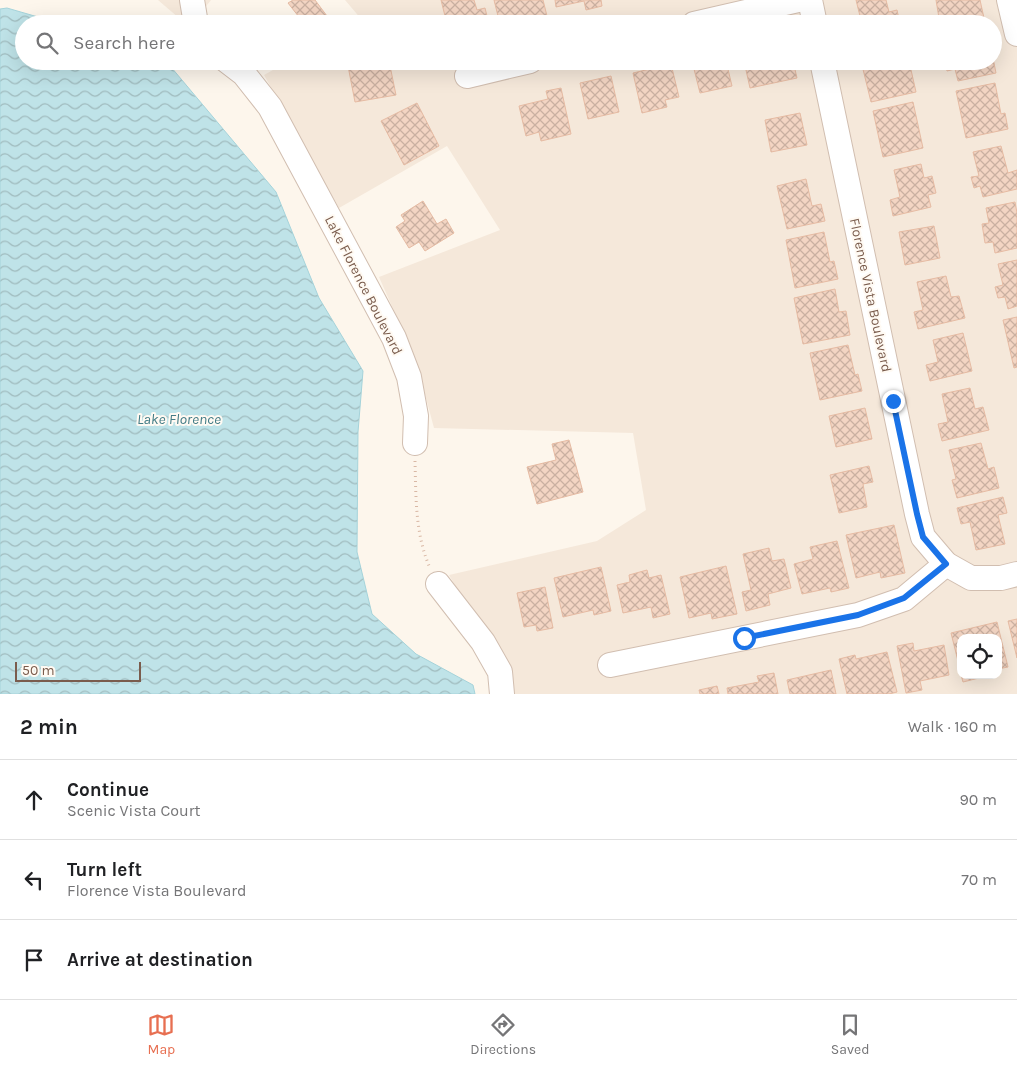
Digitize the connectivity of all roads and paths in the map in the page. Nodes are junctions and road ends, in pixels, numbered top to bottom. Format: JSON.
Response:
{"nodes":[{"id":1,"x":192,"y":0,"type":"edge"},
{"id":2,"x":798,"y":0,"type":"edge"},
{"id":3,"x":810,"y":0,"type":"edge"},
{"id":4,"x":1010,"y":0,"type":"edge"},
{"id":5,"x":194,"y":15,"type":"edge"},
{"id":6,"x":733,"y":15,"type":"edge"},
{"id":7,"x":813,"y":15,"type":"edge"},
{"id":8,"x":1017,"y":34,"type":"edge"},
{"id":9,"x":239,"y":70,"type":"edge"},
{"id":10,"x":492,"y":70,"type":"edge"},
{"id":11,"x":824,"y":70,"type":"edge"},
{"id":12,"x":467,"y":76,"type":"dead end"},
{"id":13,"x":415,"y":444,"type":"joint"},
{"id":14,"x":946,"y":564,"type":"junction"},
{"id":15,"x":1017,"y":574,"type":"edge"},
{"id":16,"x":438,"y":584,"type":"joint"},
{"id":17,"x":610,"y":665,"type":"dead end"},
{"id":18,"x":502,"y":694,"type":"edge"}],
"edges":[{"from":1,"to":5,"type":"street"},
{"from":2,"to":6,"type":"street"},
{"from":3,"to":7,"type":"street"},
{"from":4,"to":8,"type":"street"},
{"from":9,"to":13,"type":"street","name":"Lake Florence Boulevard"},
{"from":10,"to":12,"type":"street"},
{"from":11,"to":14,"type":"street","name":"Florence Vista Boulevard"},
{"from":13,"to":16,"type":"path"},
{"from":14,"to":15,"type":"street","name":"Florence Vista Boulevard"},
{"from":14,"to":17,"type":"street"},
{"from":16,"to":18,"type":"street"}]}
